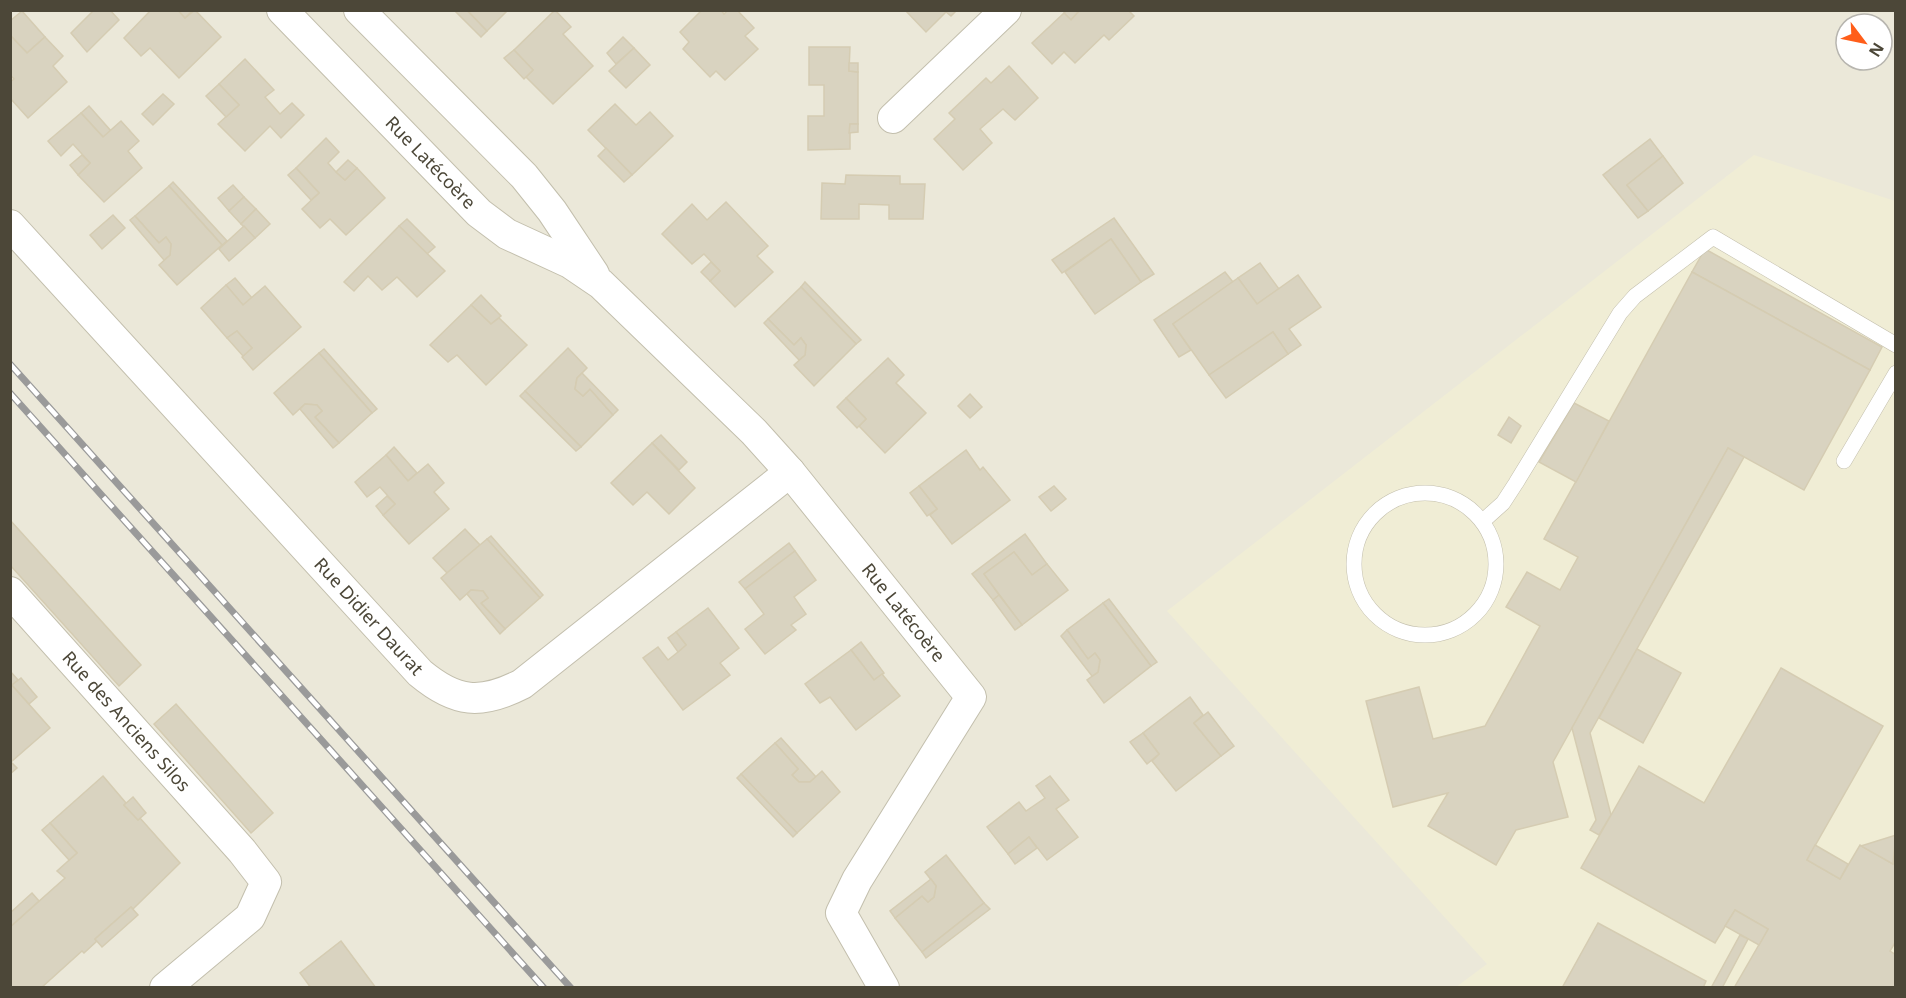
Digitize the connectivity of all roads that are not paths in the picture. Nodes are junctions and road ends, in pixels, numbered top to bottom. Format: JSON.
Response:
{"nodes":[{"id":1,"x":282,"y":10,"type":"edge"},
{"id":2,"x":358,"y":10,"type":"edge"},
{"id":3,"x":1006,"y":10,"type":"edge"},
{"id":4,"x":893,"y":118,"type":"dead end"},
{"id":5,"x":10,"y":225,"type":"edge"},
{"id":6,"x":601,"y":284,"type":"junction"},
{"id":7,"x":1896,"y":345,"type":"edge"},
{"id":8,"x":1896,"y":373,"type":"edge"},
{"id":9,"x":1844,"y":461,"type":"dead end"},
{"id":10,"x":790,"y":472,"type":"junction"},
{"id":11,"x":1483,"y":521,"type":"junction"},
{"id":12,"x":10,"y":592,"type":"edge"},
{"id":13,"x":165,"y":987,"type":"edge"},
{"id":14,"x":884,"y":987,"type":"edge"}],
"edges":[{"from":1,"to":6,"type":"street","name":"Rue Latécoère"},
{"from":2,"to":6,"type":"street","name":"Rue Latécoère"},
{"from":3,"to":4,"type":"street"},
{"from":5,"to":10,"type":"street","name":"Rue Didier Daurat"},
{"from":6,"to":10,"type":"street","name":"Rue Latécoère"},
{"from":7,"to":11,"type":"lane"},
{"from":8,"to":9,"type":"lane"},
{"from":10,"to":14,"type":"street","name":"Rue Latécoère"},
{"from":11,"to":11,"type":"lane"},
{"from":12,"to":13,"type":"street","name":"Rue des Anciens Silos"}]}
